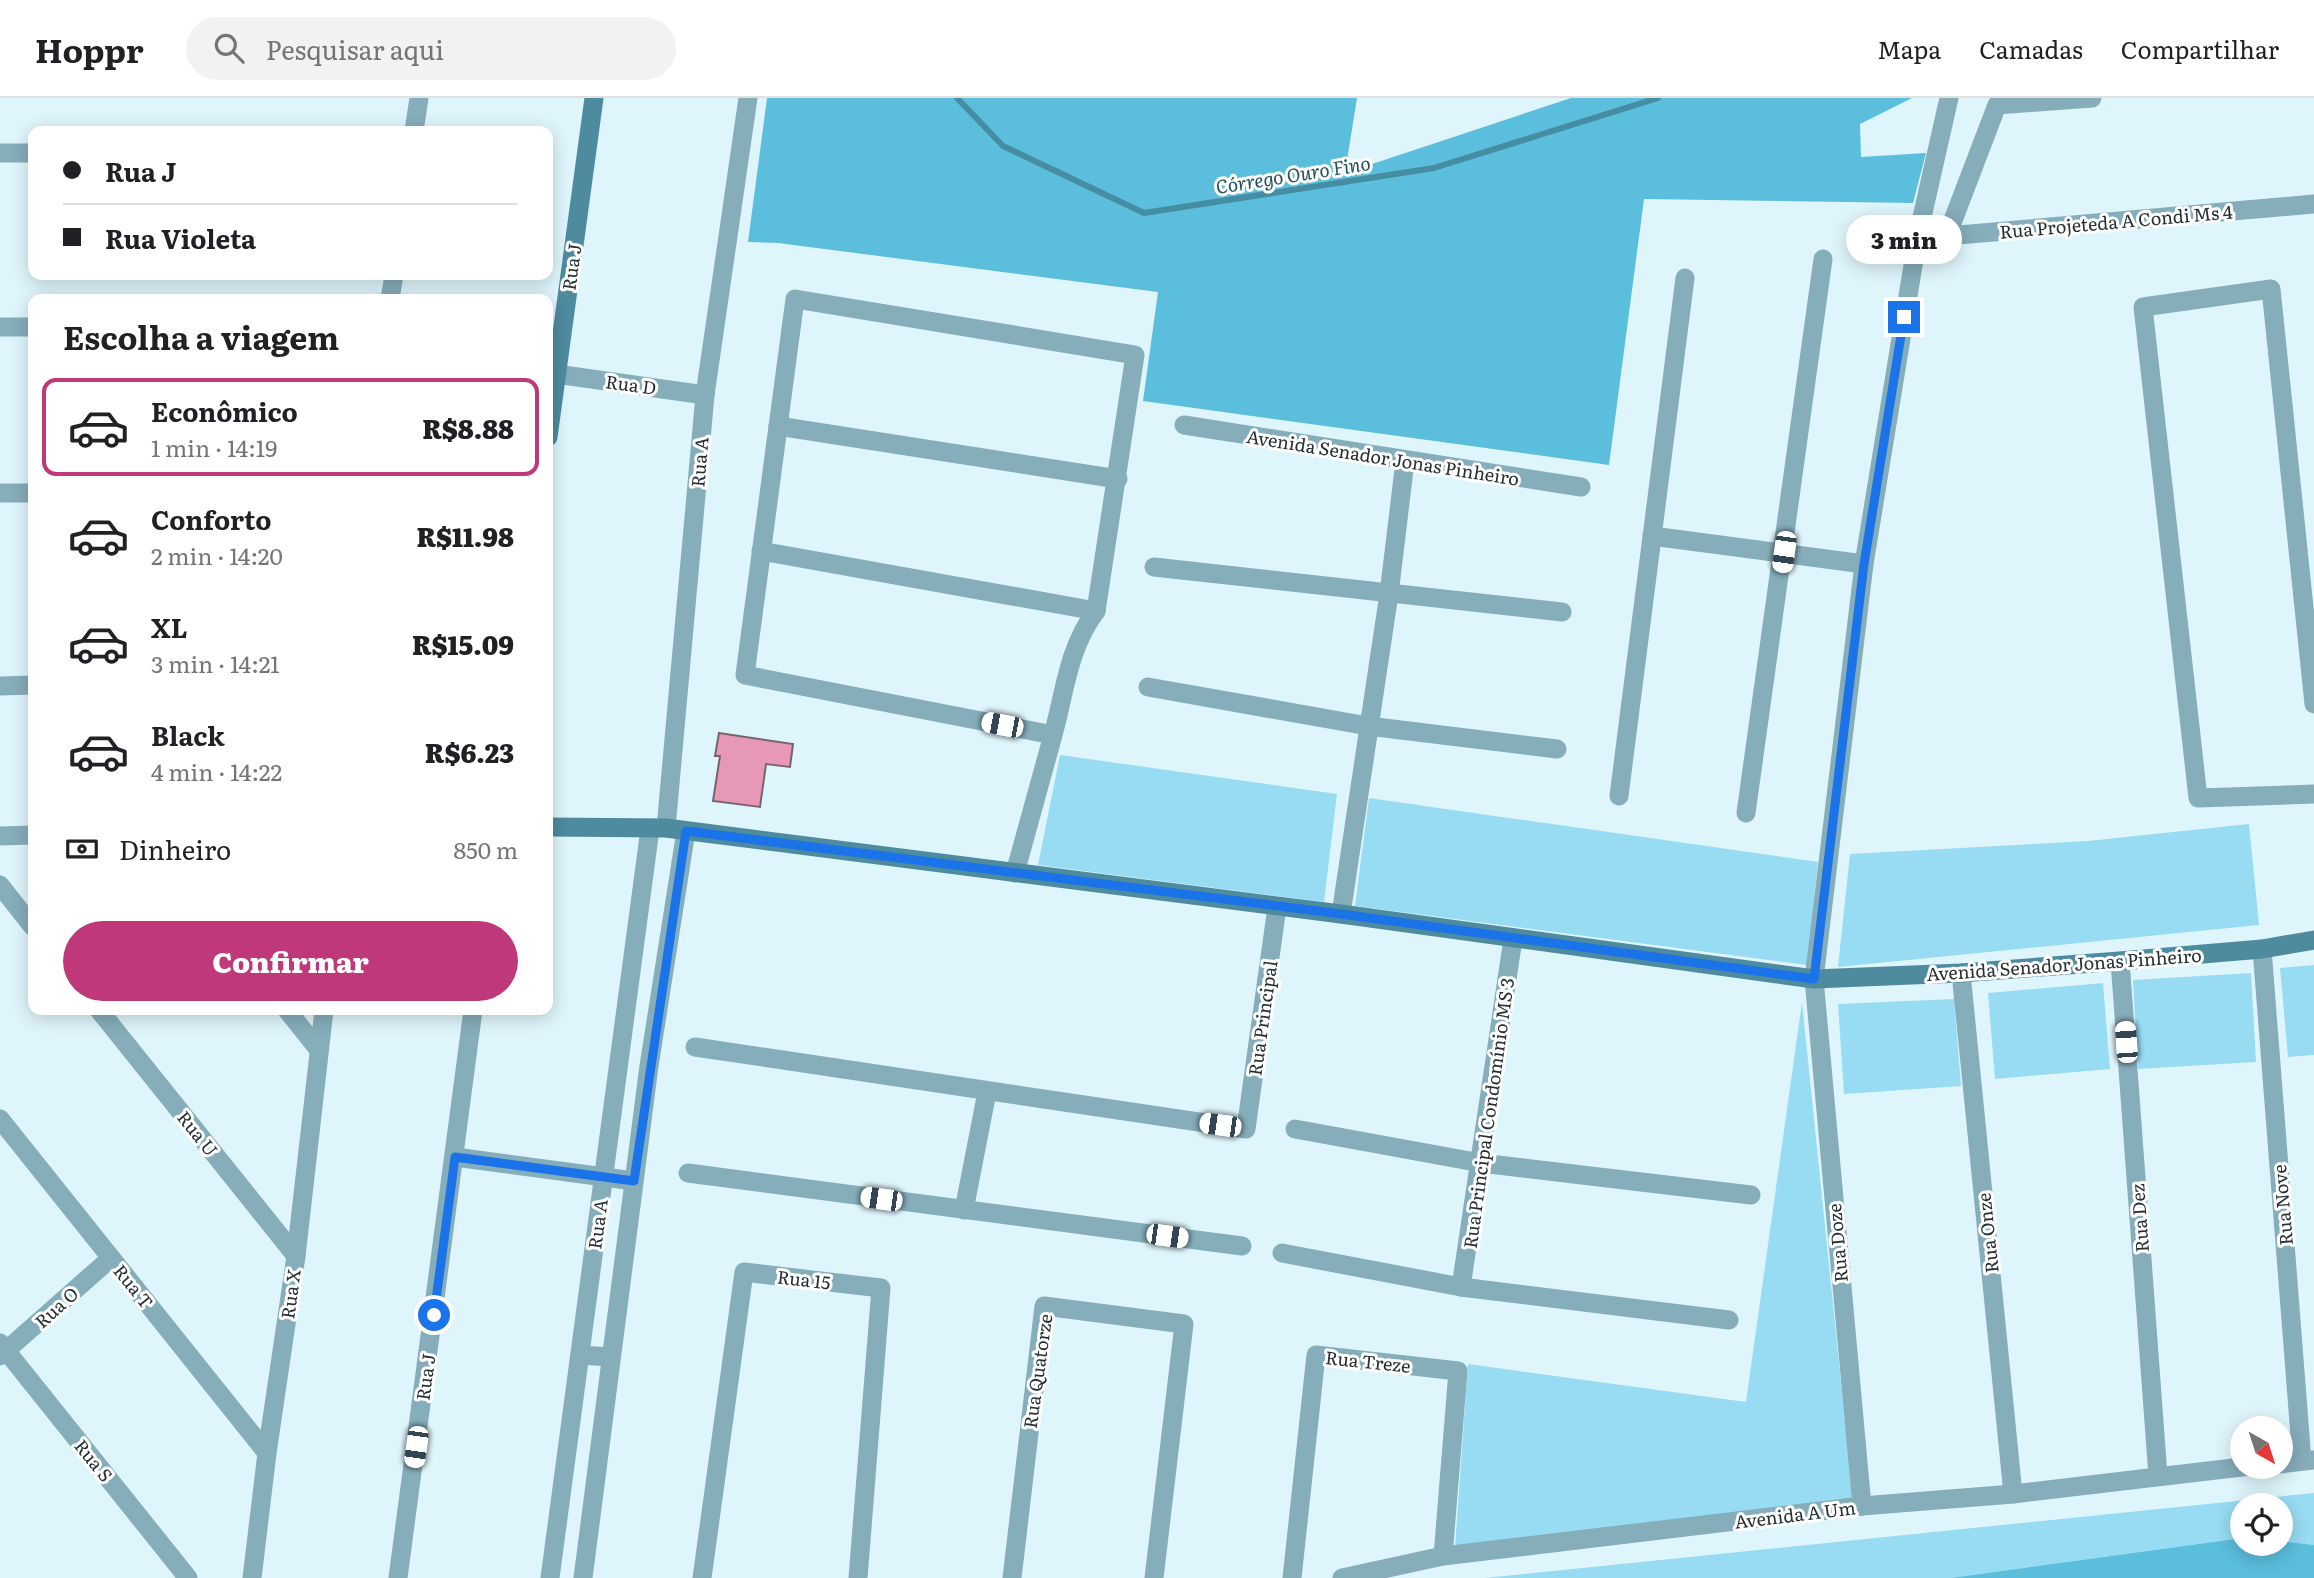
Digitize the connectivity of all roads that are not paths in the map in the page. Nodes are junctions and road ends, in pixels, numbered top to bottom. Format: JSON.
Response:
{"nodes":[{"id":1,"x":419,"y":98,"type":"edge"},
{"id":2,"x":594,"y":98,"type":"edge"},
{"id":3,"x":748,"y":98,"type":"edge"},
{"id":4,"x":1949,"y":98,"type":"edge"},
{"id":5,"x":2092,"y":98,"type":"edge"},
{"id":6,"x":415,"y":126,"type":"edge"},
{"id":7,"x":0,"y":153,"type":"edge"},
{"id":8,"x":28,"y":153,"type":"edge"},
{"id":9,"x":2314,"y":204,"type":"edge"},
{"id":10,"x":1917,"y":235,"type":"junction"},
{"id":11,"x":1947,"y":236,"type":"junction"},
{"id":12,"x":1822,"y":259,"type":"dead end"},
{"id":13,"x":1685,"y":278,"type":"dead end"},
{"id":14,"x":0,"y":327,"type":"edge"},
{"id":15,"x":28,"y":327,"type":"edge"},
{"id":16,"x":556,"y":374,"type":"junction"},
{"id":17,"x":705,"y":395,"type":"junction"},
{"id":18,"x":553,"y":398,"type":"edge"},
{"id":19,"x":1184,"y":425,"type":"dead end"},
{"id":20,"x":778,"y":426,"type":"junction"},
{"id":21,"x":1405,"y":461,"type":"junction"},
{"id":22,"x":1118,"y":479,"type":"junction"},
{"id":23,"x":1581,"y":487,"type":"dead end"},
{"id":24,"x":0,"y":493,"type":"edge"},
{"id":25,"x":28,"y":493,"type":"edge"},
{"id":26,"x":1652,"y":536,"type":"junction"},
{"id":27,"x":761,"y":551,"type":"junction"},
{"id":28,"x":1784,"y":552,"type":"junction"},
{"id":29,"x":1864,"y":564,"type":"junction"},
{"id":30,"x":1154,"y":567,"type":"dead end"},
{"id":31,"x":1389,"y":594,"type":"junction"},
{"id":32,"x":1096,"y":611,"type":"junction"},
{"id":33,"x":1562,"y":612,"type":"dead end"},
{"id":34,"x":28,"y":685,"type":"edge"},
{"id":35,"x":0,"y":686,"type":"edge"},
{"id":36,"x":1148,"y":687,"type":"dead end"},
{"id":37,"x":2314,"y":704,"type":"edge"},
{"id":38,"x":1368,"y":726,"type":"junction"},
{"id":39,"x":1053,"y":735,"type":"junction"},
{"id":40,"x":1557,"y":749,"type":"dead end"},
{"id":41,"x":2314,"y":794,"type":"edge"},
{"id":42,"x":1619,"y":796,"type":"dead end"},
{"id":43,"x":1746,"y":813,"type":"dead end"},
{"id":44,"x":553,"y":827,"type":"edge"},
{"id":45,"x":667,"y":829,"type":"junction"},
{"id":46,"x":28,"y":835,"type":"edge"},
{"id":47,"x":0,"y":836,"type":"edge"},
{"id":48,"x":1015,"y":873,"type":"junction"},
{"id":49,"x":0,"y":886,"type":"edge"},
{"id":50,"x":1277,"y":907,"type":"junction"},
{"id":51,"x":1341,"y":914,"type":"junction"},
{"id":52,"x":28,"y":921,"type":"edge"},
{"id":53,"x":1513,"y":939,"type":"junction"},
{"id":54,"x":2314,"y":940,"type":"edge"},
{"id":55,"x":2262,"y":949,"type":"junction"},
{"id":56,"x":2120,"y":961,"type":"junction"},
{"id":57,"x":1961,"y":973,"type":"junction"},
{"id":58,"x":1814,"y":979,"type":"junction"},
{"id":59,"x":103,"y":1015,"type":"edge"},
{"id":60,"x":291,"y":1015,"type":"edge"},
{"id":61,"x":323,"y":1015,"type":"edge"},
{"id":62,"x":472,"y":1015,"type":"edge"},
{"id":63,"x":695,"y":1047,"type":"dead end"},
{"id":64,"x":319,"y":1050,"type":"junction"},
{"id":65,"x":987,"y":1092,"type":"junction"},
{"id":66,"x":0,"y":1119,"type":"edge"},
{"id":67,"x":1295,"y":1129,"type":"dead end"},
{"id":68,"x":455,"y":1157,"type":"junction"},
{"id":69,"x":1481,"y":1163,"type":"junction"},
{"id":70,"x":688,"y":1173,"type":"dead end"},
{"id":71,"x":604,"y":1176,"type":"junction"},
{"id":72,"x":634,"y":1181,"type":"junction"},
{"id":73,"x":1751,"y":1195,"type":"dead end"},
{"id":74,"x":964,"y":1210,"type":"junction"},
{"id":75,"x":1242,"y":1246,"type":"dead end"},
{"id":76,"x":1282,"y":1253,"type":"dead end"},
{"id":77,"x":296,"y":1256,"type":"junction"},
{"id":78,"x":111,"y":1258,"type":"junction"},
{"id":79,"x":1461,"y":1287,"type":"junction"},
{"id":80,"x":1730,"y":1320,"type":"dead end"},
{"id":81,"x":2,"y":1350,"type":"edge"},
{"id":82,"x":580,"y":1354,"type":"junction"},
{"id":83,"x":611,"y":1357,"type":"junction"},
{"id":84,"x":267,"y":1453,"type":"junction"},
{"id":85,"x":2308,"y":1461,"type":"edge"},
{"id":86,"x":2230,"y":1468,"type":"edge"},
{"id":87,"x":2158,"y":1476,"type":"junction"},
{"id":88,"x":2014,"y":1494,"type":"junction"},
{"id":89,"x":1861,"y":1506,"type":"junction"},
{"id":90,"x":1443,"y":1556,"type":"junction"},
{"id":91,"x":188,"y":1578,"type":"edge"},
{"id":92,"x":252,"y":1578,"type":"edge"},
{"id":93,"x":398,"y":1578,"type":"edge"},
{"id":94,"x":550,"y":1578,"type":"edge"},
{"id":95,"x":583,"y":1578,"type":"edge"},
{"id":96,"x":702,"y":1578,"type":"edge"},
{"id":97,"x":858,"y":1578,"type":"edge"},
{"id":98,"x":1012,"y":1578,"type":"edge"},
{"id":99,"x":1154,"y":1578,"type":"edge"},
{"id":100,"x":1292,"y":1578,"type":"edge"},
{"id":101,"x":1342,"y":1578,"type":"edge"}],
"edges":[{"from":1,"to":6,"type":"street"},
{"from":2,"to":16,"type":"main road","name":"Rua J"},
{"from":3,"to":17,"type":"street","name":"Rua A"},
{"from":4,"to":10,"type":"street","name":"Rua Doze"},
{"from":5,"to":11,"type":"street"},
{"from":7,"to":8,"type":"street"},
{"from":9,"to":11,"type":"street","name":"Rua Projeteda A Condi Ms 4"},
{"from":10,"to":11,"type":"street","name":"Rua Projeteda A Condi Ms 4"},
{"from":10,"to":29,"type":"street","name":"Rua Doze"},
{"from":12,"to":28,"type":"street"},
{"from":13,"to":26,"type":"street"},
{"from":14,"to":15,"type":"street"},
{"from":16,"to":17,"type":"street","name":"Rua D"},
{"from":16,"to":18,"type":"main road","name":"Rua J"},
{"from":17,"to":45,"type":"street","name":"Rua A"},
{"from":19,"to":21,"type":"street","name":"Avenida Senador Jonas Pinheiro"},
{"from":20,"to":22,"type":"street"},
{"from":20,"to":22,"type":"street"},
{"from":20,"to":27,"type":"street"},
{"from":21,"to":23,"type":"street","name":"Avenida Senador Jonas Pinheiro"},
{"from":21,"to":31,"type":"street"},
{"from":22,"to":32,"type":"street"},
{"from":24,"to":25,"type":"street"},
{"from":26,"to":28,"type":"street"},
{"from":26,"to":42,"type":"street"},
{"from":27,"to":32,"type":"street"},
{"from":27,"to":39,"type":"street"},
{"from":28,"to":29,"type":"street"},
{"from":28,"to":43,"type":"street"},
{"from":29,"to":58,"type":"street","name":"Rua Doze"},
{"from":30,"to":31,"type":"street"},
{"from":31,"to":33,"type":"street"},
{"from":31,"to":38,"type":"street"},
{"from":32,"to":39,"type":"street"},
{"from":34,"to":35,"type":"street"},
{"from":36,"to":38,"type":"street"},
{"from":37,"to":41,"type":"street"},
{"from":38,"to":40,"type":"street"},
{"from":38,"to":51,"type":"street"},
{"from":39,"to":48,"type":"street"},
{"from":44,"to":45,"type":"main road"},
{"from":45,"to":48,"type":"main road","name":"Avenida Senador Jonas Pinheiro"},
{"from":45,"to":71,"type":"street","name":"Rua A"},
{"from":45,"to":72,"type":"street","name":"Rua A"},
{"from":46,"to":47,"type":"street"},
{"from":48,"to":50,"type":"main road","name":"Avenida Senador Jonas Pinheiro"},
{"from":49,"to":52,"type":"street"},
{"from":50,"to":51,"type":"main road","name":"Avenida Senador Jonas Pinheiro"},
{"from":50,"to":65,"type":"street","name":"Rua Principal"},
{"from":51,"to":53,"type":"main road","name":"Avenida Senador Jonas Pinheiro"},
{"from":53,"to":58,"type":"main road","name":"Avenida Senador Jonas Pinheiro"},
{"from":53,"to":69,"type":"street","name":"Rua Principal Condomínio MS 3"},
{"from":54,"to":55,"type":"main road","name":"Avenida Senador Jonas Pinheiro"},
{"from":55,"to":56,"type":"main road","name":"Avenida Senador Jonas Pinheiro"},
{"from":55,"to":85,"type":"street","name":"Rua Nove"},
{"from":56,"to":57,"type":"main road","name":"Avenida Senador Jonas Pinheiro"},
{"from":56,"to":87,"type":"street","name":"Rua Dez"},
{"from":57,"to":58,"type":"main road","name":"Avenida Senador Jonas Pinheiro"},
{"from":57,"to":88,"type":"street","name":"Rua Onze"},
{"from":58,"to":89,"type":"street","name":"Rua Doze"},
{"from":59,"to":77,"type":"street","name":"Rua U"},
{"from":60,"to":64,"type":"street"},
{"from":61,"to":64,"type":"street","name":"Rua X"},
{"from":62,"to":68,"type":"street","name":"Rua J"},
{"from":63,"to":65,"type":"street"},
{"from":64,"to":77,"type":"street","name":"Rua X"},
{"from":65,"to":74,"type":"street"},
{"from":66,"to":78,"type":"street","name":"Rua T"},
{"from":67,"to":69,"type":"street"},
{"from":68,"to":71,"type":"street"},
{"from":68,"to":93,"type":"street","name":"Rua J"},
{"from":69,"to":73,"type":"street"},
{"from":69,"to":79,"type":"street","name":"Rua Principal Condomínio MS 3"},
{"from":70,"to":74,"type":"street"},
{"from":71,"to":72,"type":"street"},
{"from":71,"to":82,"type":"street","name":"Rua A"},
{"from":72,"to":83,"type":"street","name":"Rua A"},
{"from":74,"to":75,"type":"street"},
{"from":76,"to":79,"type":"street"},
{"from":77,"to":84,"type":"street","name":"Rua X"},
{"from":78,"to":81,"type":"street","name":"Rua O"},
{"from":78,"to":84,"type":"street","name":"Rua T"},
{"from":79,"to":80,"type":"street"},
{"from":81,"to":91,"type":"street","name":"Rua S"},
{"from":82,"to":83,"type":"street"},
{"from":82,"to":94,"type":"street","name":"Rua A"},
{"from":83,"to":95,"type":"street","name":"Rua A"},
{"from":84,"to":92,"type":"street","name":"Rua X"},
{"from":86,"to":87,"type":"street","name":"Avenida A Um"},
{"from":87,"to":88,"type":"street","name":"Avenida A Um"},
{"from":88,"to":89,"type":"street","name":"Avenida A Um"},
{"from":89,"to":90,"type":"street","name":"Avenida A Um"},
{"from":90,"to":100,"type":"street","name":"Rua Treze"},
{"from":90,"to":101,"type":"street","name":"Avenida A Um"},
{"from":96,"to":97,"type":"street","name":"Rua 15"},
{"from":98,"to":99,"type":"street","name":"Rua Quatorze"}]}
